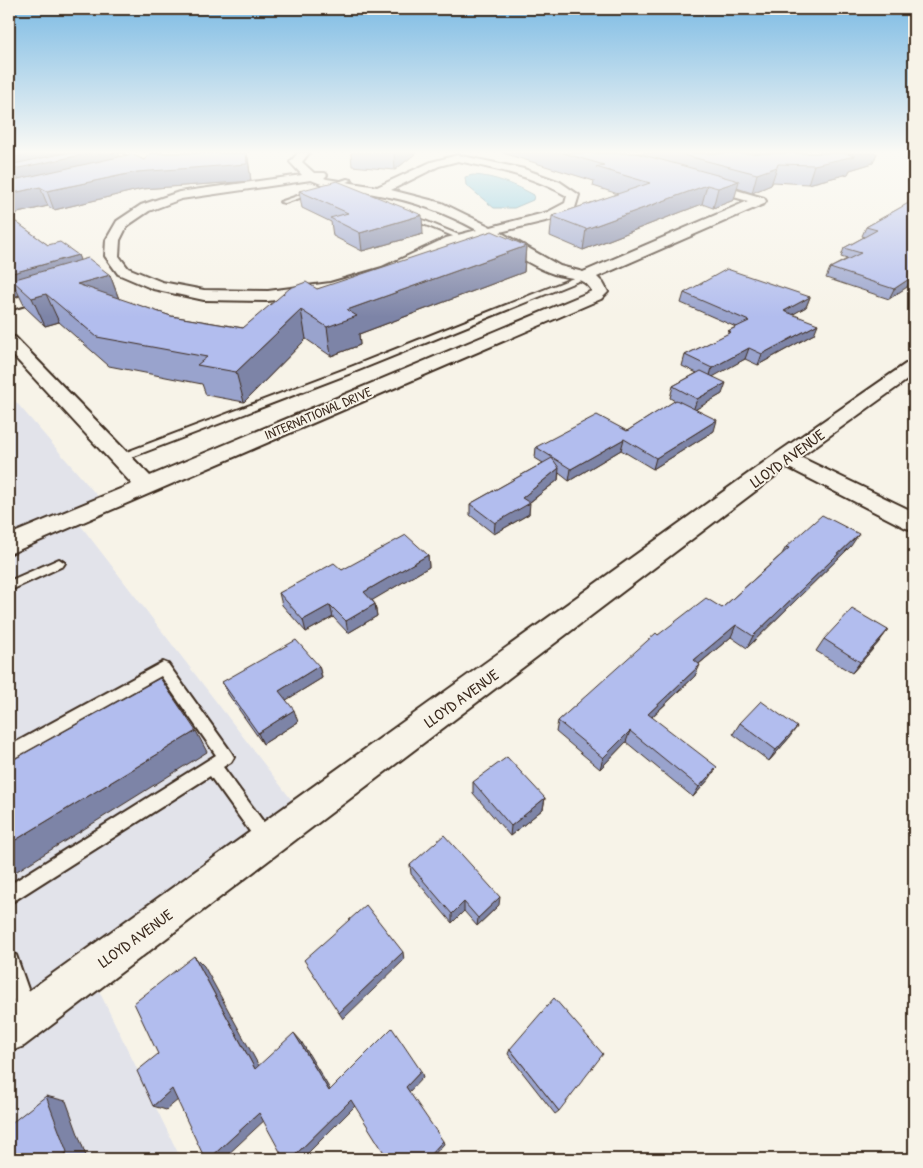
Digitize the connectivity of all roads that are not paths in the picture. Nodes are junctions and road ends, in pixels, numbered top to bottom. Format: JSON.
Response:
{"nodes":[{"id":1,"x":146,"y":208,"type":"edge"},
{"id":2,"x":441,"y":208,"type":"edge"},
{"id":3,"x":566,"y":208,"type":"edge"},
{"id":4,"x":744,"y":208,"type":"edge"},
{"id":5,"x":400,"y":213,"type":"edge"},
{"id":6,"x":496,"y":230,"type":"junction"},
{"id":7,"x":462,"y":238,"type":"junction"},
{"id":8,"x":123,"y":271,"type":"junction"},
{"id":9,"x":581,"y":275,"type":"junction"},
{"id":10,"x":104,"y":276,"type":"edge"},
{"id":11,"x":66,"y":288,"type":"edge"},
{"id":12,"x":9,"y":305,"type":"edge"},
{"id":13,"x":9,"y":341,"type":"edge"},
{"id":14,"x":914,"y":367,"type":"edge"},
{"id":15,"x":120,"y":458,"type":"junction"},
{"id":16,"x":785,"y":458,"type":"junction"},
{"id":17,"x":147,"y":486,"type":"junction"},
{"id":18,"x":914,"y":522,"type":"edge"},
{"id":19,"x":9,"y":545,"type":"edge"},
{"id":20,"x":59,"y":563,"type":"dead end"},
{"id":21,"x":9,"y":586,"type":"edge"},
{"id":22,"x":9,"y":754,"type":"edge"},
{"id":23,"x":212,"y":765,"type":"junction"},
{"id":24,"x":267,"y":841,"type":"junction"},
{"id":25,"x":9,"y":895,"type":"edge"},
{"id":26,"x":9,"y":962,"type":"edge"},
{"id":27,"x":18,"y":1024,"type":"edge"}],
"edges":[{"from":1,"to":8,"type":"street"},
{"from":2,"to":6,"type":"street"},
{"from":3,"to":6,"type":"street"},
{"from":4,"to":9,"type":"street"},
{"from":5,"to":7,"type":"lane"},
{"from":6,"to":7,"type":"street"},
{"from":6,"to":9,"type":"street"},
{"from":7,"to":8,"type":"street"},
{"from":8,"to":10,"type":"street"},
{"from":9,"to":15,"type":"lane"},
{"from":9,"to":17,"type":"street","name":"INTERNATIONAL DRIVE"},
{"from":11,"to":12,"type":"street"},
{"from":13,"to":15,"type":"street"},
{"from":14,"to":16,"type":"street","name":"LLOYD AVENUE"},
{"from":15,"to":17,"type":"street"},
{"from":16,"to":18,"type":"street"},
{"from":16,"to":24,"type":"street","name":"LLOYD AVENUE"},
{"from":17,"to":19,"type":"street","name":"INTERNATIONAL DRIVE"},
{"from":20,"to":21,"type":"lane"},
{"from":22,"to":23,"type":"lane"},
{"from":23,"to":24,"type":"lane"},
{"from":23,"to":25,"type":"lane"},
{"from":24,"to":27,"type":"street","name":"LLOYD AVENUE"},
{"from":26,"to":27,"type":"lane"}]}
